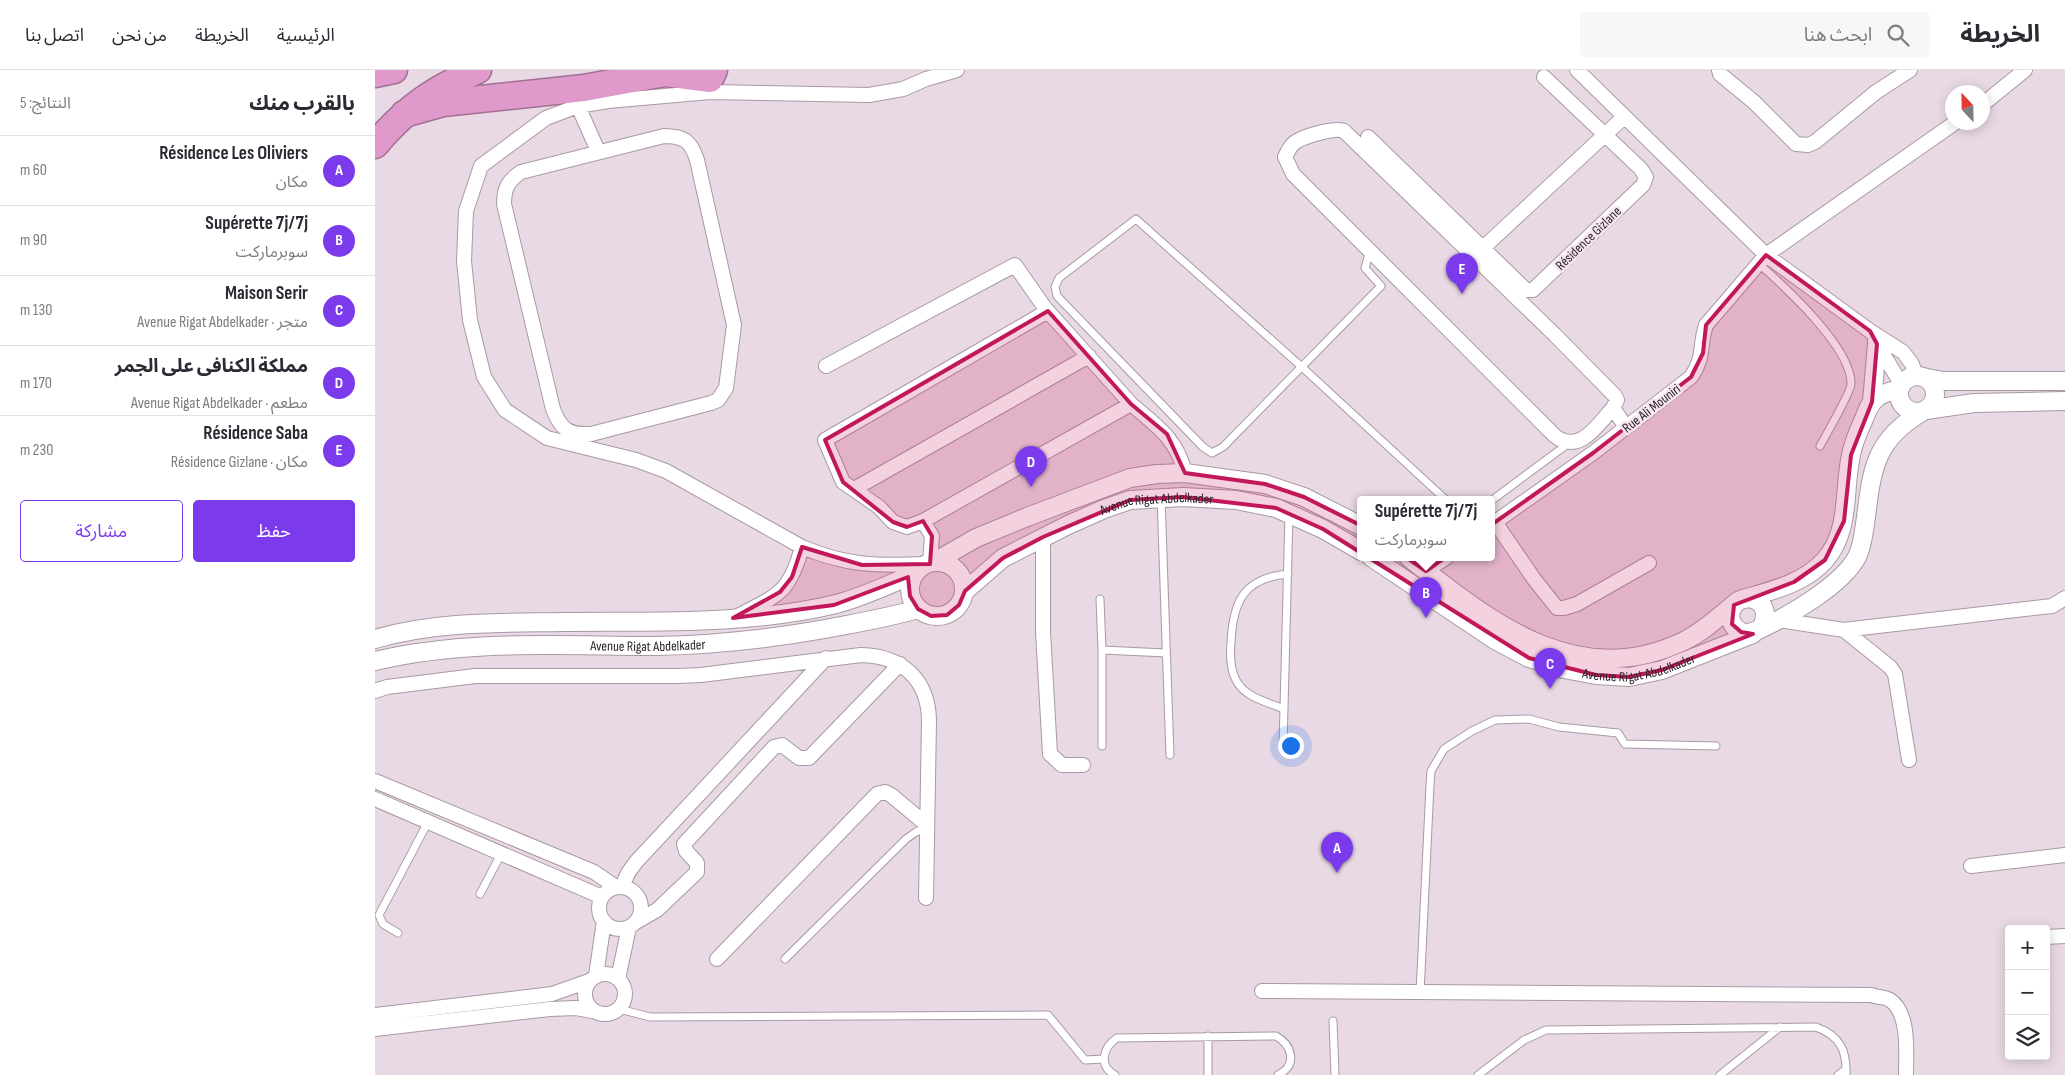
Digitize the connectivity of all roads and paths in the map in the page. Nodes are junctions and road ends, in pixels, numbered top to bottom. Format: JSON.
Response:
{"nodes":[{"id":1,"x":394,"y":70,"type":"edge"},
{"id":2,"x":478,"y":70,"type":"edge"},
{"id":3,"x":957,"y":70,"type":"edge"},
{"id":4,"x":1577,"y":70,"type":"edge"},
{"id":5,"x":1719,"y":70,"type":"edge"},
{"id":6,"x":1910,"y":70,"type":"edge"},
{"id":7,"x":2025,"y":70,"type":"edge"},
{"id":8,"x":375,"y":74,"type":"edge"},
{"id":9,"x":1544,"y":77,"type":"dead end"},
{"id":10,"x":711,"y":80,"type":"edge"},
{"id":11,"x":1990,"y":98,"type":"edge"},
{"id":12,"x":578,"y":106,"type":"junction"},
{"id":13,"x":404,"y":114,"type":"junction"},
{"id":14,"x":1624,"y":117,"type":"junction"},
{"id":15,"x":1945,"y":130,"type":"edge"},
{"id":16,"x":1604,"y":136,"type":"junction"},
{"id":17,"x":1368,"y":137,"type":"dead end"},
{"id":18,"x":375,"y":145,"type":"edge"},
{"id":19,"x":598,"y":152,"type":"junction"},
{"id":20,"x":1483,"y":248,"type":"junction"},
{"id":21,"x":1370,"y":250,"type":"junction"},
{"id":22,"x":1762,"y":259,"type":"junction"},
{"id":23,"x":1048,"y":311,"type":"junction"},
{"id":24,"x":1873,"y":337,"type":"junction"},
{"id":25,"x":1089,"y":356,"type":"junction"},
{"id":26,"x":826,"y":366,"type":"dead end"},
{"id":27,"x":1303,"y":368,"type":"junction"},
{"id":28,"x":1910,"y":381,"type":"junction"},
{"id":29,"x":2065,"y":381,"type":"edge"},
{"id":30,"x":2065,"y":401,"type":"edge"},
{"id":31,"x":1872,"y":402,"type":"junction"},
{"id":32,"x":1131,"y":404,"type":"junction"},
{"id":33,"x":1613,"y":408,"type":"junction"},
{"id":34,"x":1924,"y":411,"type":"junction"},
{"id":35,"x":1626,"y":426,"type":"junction"},
{"id":36,"x":1570,"y":443,"type":"junction"},
{"id":37,"x":1821,"y":446,"type":"dead end"},
{"id":38,"x":1185,"y":473,"type":"junction"},
{"id":39,"x":854,"y":489,"type":"junction"},
{"id":40,"x":1442,"y":496,"type":"edge"},
{"id":41,"x":1161,"y":498,"type":"junction"},
{"id":42,"x":1495,"y":498,"type":"edge"},
{"id":43,"x":1289,"y":514,"type":"junction"},
{"id":44,"x":923,"y":521,"type":"junction"},
{"id":45,"x":1495,"y":523,"type":"edge"},
{"id":46,"x":1357,"y":524,"type":"edge"},
{"id":47,"x":1495,"y":527,"type":"edge"},
{"id":48,"x":1043,"y":537,"type":"junction"},
{"id":49,"x":802,"y":547,"type":"junction"},
{"id":50,"x":1357,"y":549,"type":"edge"},
{"id":51,"x":1377,"y":561,"type":"edge"},
{"id":52,"x":1416,"y":561,"type":"edge"},
{"id":53,"x":1649,"y":564,"type":"dead end"},
{"id":54,"x":926,"y":566,"type":"junction"},
{"id":55,"x":1288,"y":574,"type":"junction"},
{"id":56,"x":965,"y":591,"type":"junction"},
{"id":57,"x":1100,"y":598,"type":"dead end"},
{"id":58,"x":2065,"y":598,"type":"edge"},
{"id":59,"x":1740,"y":600,"type":"junction"},
{"id":60,"x":2065,"y":602,"type":"edge"},
{"id":61,"x":918,"y":609,"type":"junction"},
{"id":62,"x":733,"y":618,"type":"junction"},
{"id":63,"x":1779,"y":620,"type":"junction"},
{"id":64,"x":1843,"y":630,"type":"junction"},
{"id":65,"x":1756,"y":632,"type":"junction"},
{"id":66,"x":375,"y":639,"type":"edge"},
{"id":67,"x":1102,"y":650,"type":"junction"},
{"id":68,"x":1166,"y":653,"type":"junction"},
{"id":69,"x":826,"y":658,"type":"junction"},
{"id":70,"x":375,"y":661,"type":"edge"},
{"id":71,"x":900,"y":664,"type":"junction"},
{"id":72,"x":375,"y":691,"type":"edge"},
{"id":73,"x":1284,"y":709,"type":"junction"},
{"id":74,"x":1102,"y":746,"type":"dead end"},
{"id":75,"x":1716,"y":746,"type":"dead end"},
{"id":76,"x":1283,"y":747,"type":"dead end"},
{"id":77,"x":1170,"y":755,"type":"dead end"},
{"id":78,"x":1909,"y":760,"type":"dead end"},
{"id":79,"x":1083,"y":765,"type":"dead end"},
{"id":80,"x":375,"y":781,"type":"edge"},
{"id":81,"x":375,"y":799,"type":"edge"},
{"id":82,"x":428,"y":822,"type":"junction"},
{"id":83,"x":927,"y":826,"type":"junction"},
{"id":84,"x":501,"y":854,"type":"junction"},
{"id":85,"x":2065,"y":855,"type":"edge"},
{"id":86,"x":1971,"y":866,"type":"dead end"},
{"id":87,"x":619,"y":887,"type":"junction"},
{"id":88,"x":480,"y":894,"type":"dead end"},
{"id":89,"x":603,"y":897,"type":"junction"},
{"id":90,"x":926,"y":898,"type":"dead end"},
{"id":91,"x":604,"y":920,"type":"junction"},
{"id":92,"x":633,"y":924,"type":"junction"},
{"id":93,"x":398,"y":933,"type":"dead end"},
{"id":94,"x":2065,"y":936,"type":"edge"},
{"id":95,"x":2050,"y":937,"type":"edge"},
{"id":96,"x":717,"y":958,"type":"dead end"},
{"id":97,"x":785,"y":959,"type":"dead end"},
{"id":98,"x":593,"y":978,"type":"junction"},
{"id":99,"x":618,"y":979,"type":"junction"},
{"id":100,"x":1263,"y":992,"type":"dead end"},
{"id":101,"x":1420,"y":994,"type":"junction"},
{"id":102,"x":619,"y":1009,"type":"junction"},
{"id":103,"x":592,"y":1011,"type":"junction"},
{"id":104,"x":375,"y":1015,"type":"edge"},
{"id":105,"x":1333,"y":1021,"type":"dead end"},
{"id":106,"x":1780,"y":1027,"type":"junction"},
{"id":107,"x":375,"y":1030,"type":"edge"},
{"id":108,"x":1208,"y":1036,"type":"junction"},
{"id":109,"x":1104,"y":1059,"type":"junction"},
{"id":110,"x":1846,"y":1072,"type":"edge"},
{"id":111,"x":1115,"y":1075,"type":"edge"},
{"id":112,"x":1208,"y":1075,"type":"edge"},
{"id":113,"x":1279,"y":1075,"type":"edge"},
{"id":114,"x":1335,"y":1075,"type":"edge"},
{"id":115,"x":1478,"y":1075,"type":"edge"},
{"id":116,"x":1721,"y":1075,"type":"edge"},
{"id":117,"x":1837,"y":1075,"type":"edge"},
{"id":118,"x":1906,"y":1075,"type":"edge"}],
"edges":[{"from":1,"to":8,"type":"highway"},
{"from":2,"to":13,"type":"highway"},
{"from":3,"to":10,"type":"street"},
{"from":4,"to":14,"type":"street"},
{"from":5,"to":6,"type":"street"},
{"from":7,"to":11,"type":"street"},
{"from":9,"to":16,"type":"street","name":"Résidence Gizlane"},
{"from":10,"to":12,"type":"street"},
{"from":10,"to":13,"type":"highway"},
{"from":12,"to":19,"type":"street"},
{"from":12,"to":49,"type":"street"},
{"from":13,"to":18,"type":"highway"},
{"from":14,"to":16,"type":"street"},
{"from":14,"to":22,"type":"street"},
{"from":15,"to":22,"type":"street","name":"Rue Ali Mouniri"},
{"from":16,"to":20,"type":"street"},
{"from":16,"to":20,"type":"street","name":"Résidence Gizlane"},
{"from":17,"to":20,"type":"street","name":"Résidence Gizlane"},
{"from":19,"to":19,"type":"street"},
{"from":21,"to":27,"type":"lane"},
{"from":21,"to":33,"type":"street"},
{"from":21,"to":36,"type":"street"},
{"from":22,"to":24,"type":"street"},
{"from":22,"to":35,"type":"street","name":"Rue Ali Mouniri"},
{"from":22,"to":37,"type":"lane"},
{"from":23,"to":25,"type":"street"},
{"from":23,"to":26,"type":"street"},
{"from":23,"to":39,"type":"street"},
{"from":24,"to":28,"type":"street"},
{"from":24,"to":28,"type":"street"},
{"from":24,"to":31,"type":"street"},
{"from":25,"to":32,"type":"street"},
{"from":25,"to":39,"type":"street"},
{"from":27,"to":27,"type":"lane"},
{"from":27,"to":40,"type":"lane"},
{"from":28,"to":29,"type":"street"},
{"from":28,"to":31,"type":"street"},
{"from":28,"to":34,"type":"street"},
{"from":28,"to":34,"type":"street"},
{"from":30,"to":34,"type":"street"},
{"from":31,"to":59,"type":"street"},
{"from":32,"to":38,"type":"street"},
{"from":32,"to":44,"type":"street"},
{"from":33,"to":35,"type":"street"},
{"from":33,"to":36,"type":"street"},
{"from":34,"to":63,"type":"street","name":"Avenue Rigat Abdelkader"},
{"from":35,"to":45,"type":"street","name":"Rue Ali Mouniri"},
{"from":36,"to":42,"type":"lane"},
{"from":38,"to":46,"type":"street"},
{"from":38,"to":54,"type":"street"},
{"from":39,"to":44,"type":"street"},
{"from":41,"to":43,"type":"street","name":"Avenue Rigat Abdelkader"},
{"from":41,"to":48,"type":"street","name":"Avenue Rigat Abdelkader"},
{"from":41,"to":68,"type":"lane"},
{"from":43,"to":50,"type":"street","name":"Avenue Rigat Abdelkader"},
{"from":43,"to":55,"type":"lane"},
{"from":44,"to":54,"type":"street"},
{"from":47,"to":53,"type":"street"},
{"from":48,"to":56,"type":"street","name":"Avenue Rigat Abdelkader"},
{"from":48,"to":79,"type":"street"},
{"from":49,"to":54,"type":"street"},
{"from":49,"to":62,"type":"street"},
{"from":51,"to":65,"type":"street","name":"Avenue Rigat Abdelkader"},
{"from":52,"to":59,"type":"street"},
{"from":54,"to":56,"type":"street"},
{"from":54,"to":61,"type":"street"},
{"from":54,"to":62,"type":"street"},
{"from":55,"to":73,"type":"lane"},
{"from":55,"to":73,"type":"lane"},
{"from":56,"to":61,"type":"street"},
{"from":57,"to":67,"type":"lane"},
{"from":58,"to":60,"type":"street"},
{"from":58,"to":64,"type":"street"},
{"from":59,"to":65,"type":"street"},
{"from":59,"to":65,"type":"street"},
{"from":61,"to":70,"type":"street","name":"Avenue Rigat Abdelkader"},
{"from":62,"to":66,"type":"street"},
{"from":63,"to":64,"type":"street"},
{"from":63,"to":65,"type":"street","name":"Avenue Rigat Abdelkader"},
{"from":64,"to":78,"type":"street"},
{"from":67,"to":68,"type":"lane"},
{"from":67,"to":74,"type":"lane"},
{"from":68,"to":77,"type":"lane"},
{"from":69,"to":71,"type":"street"},
{"from":69,"to":72,"type":"street"},
{"from":69,"to":87,"type":"street"},
{"from":71,"to":83,"type":"street"},
{"from":71,"to":92,"type":"street"},
{"from":73,"to":76,"type":"lane"},
{"from":75,"to":101,"type":"lane"},
{"from":80,"to":87,"type":"street"},
{"from":81,"to":82,"type":"street"},
{"from":82,"to":84,"type":"street"},
{"from":82,"to":93,"type":"lane"},
{"from":83,"to":90,"type":"street"},
{"from":83,"to":96,"type":"street"},
{"from":83,"to":97,"type":"lane"},
{"from":84,"to":88,"type":"lane"},
{"from":84,"to":89,"type":"street"},
{"from":85,"to":86,"type":"street"},
{"from":87,"to":89,"type":"street"},
{"from":87,"to":92,"type":"street"},
{"from":89,"to":91,"type":"street"},
{"from":91,"to":92,"type":"street"},
{"from":91,"to":98,"type":"street"},
{"from":92,"to":99,"type":"street"},
{"from":94,"to":95,"type":"street"},
{"from":98,"to":99,"type":"street"},
{"from":98,"to":103,"type":"street"},
{"from":98,"to":104,"type":"street"},
{"from":99,"to":102,"type":"street"},
{"from":100,"to":101,"type":"street"},
{"from":101,"to":118,"type":"street"},
{"from":102,"to":103,"type":"street"},
{"from":102,"to":109,"type":"lane"},
{"from":103,"to":107,"type":"street"},
{"from":105,"to":114,"type":"lane"},
{"from":106,"to":110,"type":"lane"},
{"from":106,"to":115,"type":"lane"},
{"from":106,"to":116,"type":"lane"},
{"from":108,"to":109,"type":"lane"},
{"from":108,"to":112,"type":"lane"},
{"from":108,"to":113,"type":"lane"},
{"from":109,"to":111,"type":"lane"},
{"from":110,"to":117,"type":"lane"}]}
